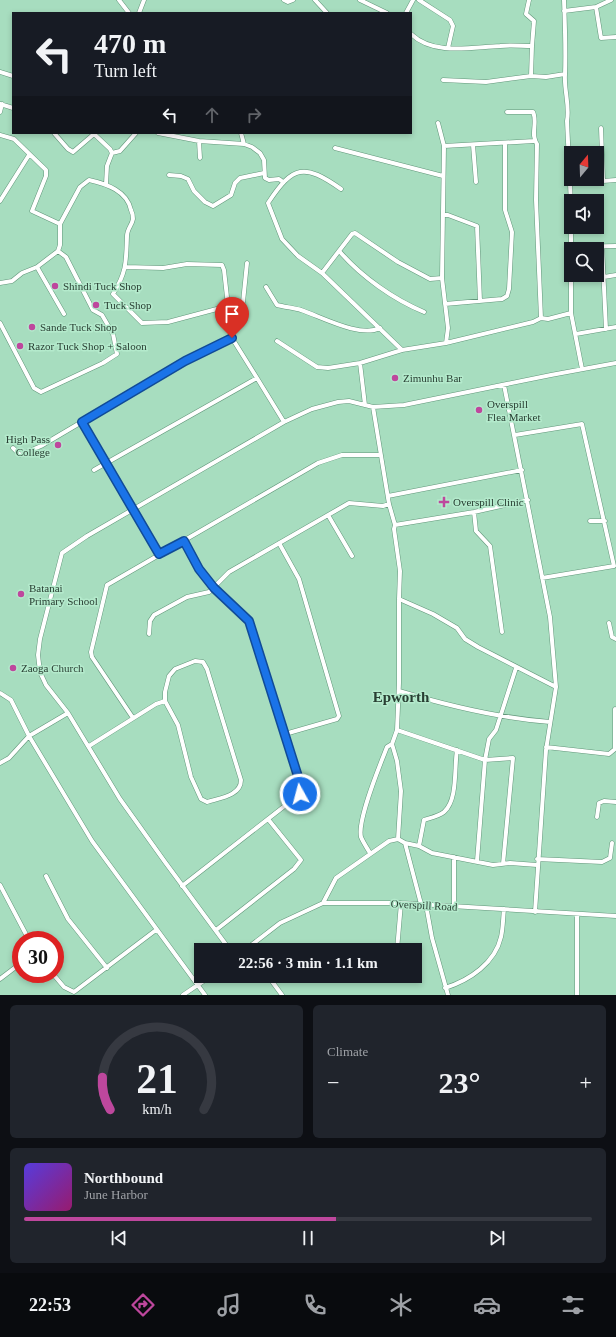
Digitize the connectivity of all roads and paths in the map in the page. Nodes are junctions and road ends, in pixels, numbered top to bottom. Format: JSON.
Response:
{"nodes":[{"id":1,"x":119,"y":0,"type":"edge"},
{"id":2,"x":144,"y":0,"type":"edge"},
{"id":3,"x":284,"y":0,"type":"edge"},
{"id":4,"x":293,"y":0,"type":"edge"},
{"id":5,"x":315,"y":0,"type":"edge"},
{"id":6,"x":360,"y":0,"type":"edge"},
{"id":7,"x":413,"y":0,"type":"edge"},
{"id":8,"x":420,"y":0,"type":"edge"},
{"id":9,"x":529,"y":0,"type":"edge"},
{"id":10,"x":564,"y":0,"type":"edge"},
{"id":11,"x":611,"y":0,"type":"edge"},
{"id":12,"x":596,"y":7,"type":"junction"},
{"id":13,"x":564,"y":11,"type":"junction"},
{"id":14,"x":128,"y":12,"type":"edge"},
{"id":15,"x":139,"y":12,"type":"edge"},
{"id":16,"x":326,"y":12,"type":"edge"},
{"id":17,"x":385,"y":12,"type":"edge"},
{"id":18,"x":407,"y":12,"type":"edge"},
{"id":19,"x":412,"y":35,"type":"edge"},
{"id":20,"x":616,"y":37,"type":"edge"},
{"id":21,"x":532,"y":46,"type":"junction"},
{"id":22,"x":448,"y":48,"type":"junction"},
{"id":23,"x":0,"y":72,"type":"edge"},
{"id":24,"x":565,"y":74,"type":"junction"},
{"id":25,"x":12,"y":76,"type":"edge"},
{"id":26,"x":531,"y":76,"type":"junction"},
{"id":27,"x":443,"y":80,"type":"dead end"},
{"id":28,"x":1,"y":104,"type":"edge"},
{"id":29,"x":12,"y":108,"type":"edge"},
{"id":30,"x":0,"y":112,"type":"edge"},
{"id":31,"x":507,"y":112,"type":"dead end"},
{"id":32,"x":438,"y":124,"type":"dead end"},
{"id":33,"x":601,"y":128,"type":"dead end"},
{"id":34,"x":55,"y":134,"type":"edge"},
{"id":35,"x":93,"y":134,"type":"edge"},
{"id":36,"x":135,"y":134,"type":"edge"},
{"id":37,"x":163,"y":134,"type":"edge"},
{"id":38,"x":241,"y":134,"type":"edge"},
{"id":39,"x":0,"y":135,"type":"edge"},
{"id":40,"x":199,"y":141,"type":"junction"},
{"id":41,"x":534,"y":141,"type":"junction"},
{"id":42,"x":505,"y":143,"type":"junction"},
{"id":43,"x":244,"y":144,"type":"junction"},
{"id":44,"x":473,"y":145,"type":"junction"},
{"id":45,"x":444,"y":146,"type":"junction"},
{"id":46,"x":335,"y":148,"type":"dead end"},
{"id":47,"x":112,"y":153,"type":"junction"},
{"id":48,"x":29,"y":154,"type":"junction"},
{"id":49,"x":200,"y":158,"type":"dead end"},
{"id":50,"x":264,"y":173,"type":"junction"},
{"id":51,"x":169,"y":175,"type":"dead end"},
{"id":52,"x":443,"y":176,"type":"junction"},
{"id":53,"x":616,"y":180,"type":"edge"},
{"id":54,"x":283,"y":182,"type":"junction"},
{"id":55,"x":476,"y":182,"type":"dead end"},
{"id":56,"x":106,"y":184,"type":"junction"},
{"id":57,"x":341,"y":189,"type":"dead end"},
{"id":58,"x":570,"y":194,"type":"edge"},
{"id":59,"x":0,"y":201,"type":"edge"},
{"id":60,"x":444,"y":215,"type":"junction"},
{"id":61,"x":60,"y":224,"type":"junction"},
{"id":62,"x":604,"y":246,"type":"edge"},
{"id":63,"x":616,"y":246,"type":"edge"},
{"id":64,"x":58,"y":251,"type":"junction"},
{"id":65,"x":340,"y":252,"type":"junction"},
{"id":66,"x":247,"y":263,"type":"dead end"},
{"id":67,"x":37,"y":267,"type":"junction"},
{"id":68,"x":126,"y":267,"type":"junction"},
{"id":69,"x":322,"y":273,"type":"junction"},
{"id":70,"x":616,"y":275,"type":"edge"},
{"id":71,"x":604,"y":276,"type":"joint"},
{"id":72,"x":442,"y":278,"type":"junction"},
{"id":73,"x":571,"y":282,"type":"edge"},
{"id":74,"x":0,"y":283,"type":"edge"},
{"id":75,"x":266,"y":287,"type":"dead end"},
{"id":76,"x":480,"y":301,"type":"junction"},
{"id":77,"x":446,"y":304,"type":"junction"},
{"id":78,"x":228,"y":306,"type":"junction"},
{"id":79,"x":424,"y":312,"type":"dead end"},
{"id":80,"x":571,"y":313,"type":"junction"},
{"id":81,"x":64,"y":314,"type":"dead end"},
{"id":82,"x":540,"y":318,"type":"junction"},
{"id":83,"x":0,"y":322,"type":"edge"},
{"id":84,"x":616,"y":327,"type":"edge"},
{"id":85,"x":380,"y":328,"type":"junction"},
{"id":86,"x":606,"y":329,"type":"junction"},
{"id":87,"x":576,"y":334,"type":"junction"},
{"id":88,"x":277,"y":341,"type":"dead end"},
{"id":89,"x":446,"y":343,"type":"junction"},
{"id":90,"x":402,"y":350,"type":"junction"},
{"id":91,"x":360,"y":363,"type":"junction"},
{"id":92,"x":616,"y":363,"type":"edge"},
{"id":93,"x":582,"y":369,"type":"junction"},
{"id":94,"x":257,"y":378,"type":"junction"},
{"id":95,"x":504,"y":385,"type":"junction"},
{"id":96,"x":365,"y":405,"type":"junction"},
{"id":97,"x":373,"y":407,"type":"junction"},
{"id":98,"x":82,"y":422,"type":"junction"},
{"id":99,"x":284,"y":422,"type":"junction"},
{"id":100,"x":515,"y":435,"type":"junction"},
{"id":101,"x":13,"y":448,"type":"dead end"},
{"id":102,"x":380,"y":455,"type":"junction"},
{"id":103,"x":107,"y":463,"type":"junction"},
{"id":104,"x":94,"y":470,"type":"dead end"},
{"id":105,"x":522,"y":470,"type":"junction"},
{"id":106,"x":388,"y":496,"type":"junction"},
{"id":107,"x":528,"y":500,"type":"junction"},
{"id":108,"x":389,"y":504,"type":"junction"},
{"id":109,"x":132,"y":509,"type":"junction"},
{"id":110,"x":474,"y":512,"type":"junction"},
{"id":111,"x":328,"y":515,"type":"junction"},
{"id":112,"x":590,"y":521,"type":"dead end"},
{"id":113,"x":605,"y":521,"type":"junction"},
{"id":114,"x":395,"y":525,"type":"junction"},
{"id":115,"x":184,"y":541,"type":"junction"},
{"id":116,"x":279,"y":543,"type":"junction"},
{"id":117,"x":159,"y":554,"type":"junction"},
{"id":118,"x":352,"y":556,"type":"dead end"},
{"id":119,"x":542,"y":578,"type":"junction"},
{"id":120,"x":214,"y":588,"type":"junction"},
{"id":121,"x":399,"y":599,"type":"junction"},
{"id":122,"x":609,"y":623,"type":"dead end"},
{"id":123,"x":502,"y":632,"type":"dead end"},
{"id":124,"x":149,"y":634,"type":"dead end"},
{"id":125,"x":616,"y":639,"type":"edge"},
{"id":126,"x":516,"y":668,"type":"junction"},
{"id":127,"x":556,"y":687,"type":"junction"},
{"id":128,"x":399,"y":691,"type":"junction"},
{"id":129,"x":0,"y":693,"type":"edge"},
{"id":130,"x":165,"y":701,"type":"junction"},
{"id":131,"x":615,"y":709,"type":"dead end"},
{"id":132,"x":68,"y":713,"type":"junction"},
{"id":133,"x":500,"y":717,"type":"junction"},
{"id":134,"x":132,"y":718,"type":"junction"},
{"id":135,"x":550,"y":722,"type":"junction"},
{"id":136,"x":397,"y":730,"type":"junction"},
{"id":137,"x":285,"y":734,"type":"junction"},
{"id":138,"x":29,"y":736,"type":"junction"},
{"id":139,"x":616,"y":743,"type":"edge"},
{"id":140,"x":392,"y":744,"type":"junction"},
{"id":141,"x":89,"y":746,"type":"junction"},
{"id":142,"x":546,"y":747,"type":"junction"},
{"id":143,"x":457,"y":750,"type":"junction"},
{"id":144,"x":484,"y":760,"type":"junction"},
{"id":145,"x":0,"y":764,"type":"edge"},
{"id":146,"x":616,"y":802,"type":"edge"},
{"id":147,"x":597,"y":817,"type":"dead end"},
{"id":148,"x":268,"y":819,"type":"junction"},
{"id":149,"x":398,"y":839,"type":"junction"},
{"id":150,"x":405,"y":843,"type":"junction"},
{"id":151,"x":612,"y":843,"type":"dead end"},
{"id":152,"x":419,"y":846,"type":"junction"},
{"id":153,"x":370,"y":854,"type":"junction"},
{"id":154,"x":454,"y":857,"type":"junction"},
{"id":155,"x":537,"y":859,"type":"junction"},
{"id":156,"x":476,"y":861,"type":"junction"},
{"id":157,"x":503,"y":864,"type":"junction"},
{"id":158,"x":537,"y":864,"type":"junction"},
{"id":159,"x":46,"y":876,"type":"dead end"},
{"id":160,"x":0,"y":885,"type":"edge"},
{"id":161,"x":182,"y":886,"type":"junction"},
{"id":162,"x":323,"y":903,"type":"junction"},
{"id":163,"x":401,"y":903,"type":"junction"},
{"id":164,"x":421,"y":904,"type":"junction"},
{"id":165,"x":426,"y":905,"type":"junction"},
{"id":166,"x":454,"y":906,"type":"junction"},
{"id":167,"x":504,"y":909,"type":"junction"},
{"id":168,"x":535,"y":912,"type":"junction"},
{"id":169,"x":577,"y":914,"type":"junction"},
{"id":170,"x":616,"y":916,"type":"edge"},
{"id":171,"x":156,"y":930,"type":"junction"},
{"id":172,"x":216,"y":930,"type":"junction"},
{"id":173,"x":24,"y":931,"type":"edge"},
{"id":174,"x":225,"y":943,"type":"edge"},
{"id":175,"x":255,"y":943,"type":"edge"},
{"id":176,"x":398,"y":943,"type":"edge"},
{"id":177,"x":107,"y":968,"type":"junction"},
{"id":178,"x":12,"y":970,"type":"edge"},
{"id":179,"x":0,"y":979,"type":"edge"},
{"id":180,"x":61,"y":983,"type":"edge"},
{"id":181,"x":202,"y":983,"type":"edge"},
{"id":182,"x":273,"y":983,"type":"edge"},
{"id":183,"x":198,"y":986,"type":"junction"},
{"id":184,"x":446,"y":988,"type":"junction"},
{"id":185,"x":183,"y":995,"type":"edge"},
{"id":186,"x":205,"y":995,"type":"edge"},
{"id":187,"x":282,"y":995,"type":"edge"},
{"id":188,"x":448,"y":995,"type":"edge"},
{"id":189,"x":577,"y":995,"type":"edge"}],
"edges":[{"from":1,"to":14,"type":"street"},
{"from":2,"to":15,"type":"street"},
{"from":3,"to":4,"type":"street"},
{"from":5,"to":16,"type":"street"},
{"from":6,"to":17,"type":"street"},
{"from":7,"to":18,"type":"street"},
{"from":8,"to":22,"type":"street"},
{"from":9,"to":21,"type":"street"},
{"from":10,"to":13,"type":"street"},
{"from":11,"to":12,"type":"street"},
{"from":12,"to":13,"type":"street"},
{"from":12,"to":20,"type":"street"},
{"from":13,"to":24,"type":"street"},
{"from":19,"to":22,"type":"street"},
{"from":21,"to":22,"type":"street"},
{"from":21,"to":26,"type":"street"},
{"from":23,"to":25,"type":"street"},
{"from":24,"to":26,"type":"street"},
{"from":24,"to":58,"type":"street"},
{"from":26,"to":27,"type":"street"},
{"from":28,"to":29,"type":"street"},
{"from":28,"to":30,"type":"street"},
{"from":31,"to":41,"type":"street"},
{"from":32,"to":45,"type":"street"},
{"from":33,"to":53,"type":"street"},
{"from":34,"to":35,"type":"street"},
{"from":35,"to":47,"type":"street"},
{"from":36,"to":47,"type":"street"},
{"from":37,"to":40,"type":"street"},
{"from":38,"to":43,"type":"street"},
{"from":39,"to":48,"type":"street"},
{"from":40,"to":43,"type":"street"},
{"from":40,"to":49,"type":"street"},
{"from":41,"to":42,"type":"street"},
{"from":41,"to":82,"type":"street"},
{"from":42,"to":44,"type":"street"},
{"from":42,"to":76,"type":"street"},
{"from":43,"to":50,"type":"street"},
{"from":44,"to":45,"type":"street"},
{"from":44,"to":55,"type":"street"},
{"from":45,"to":52,"type":"street"},
{"from":46,"to":52,"type":"street"},
{"from":47,"to":56,"type":"street"},
{"from":48,"to":59,"type":"street"},
{"from":48,"to":61,"type":"street"},
{"from":50,"to":51,"type":"street"},
{"from":50,"to":54,"type":"street"},
{"from":52,"to":60,"type":"street"},
{"from":54,"to":57,"type":"street"},
{"from":54,"to":69,"type":"street"},
{"from":56,"to":61,"type":"street"},
{"from":56,"to":68,"type":"street"},
{"from":60,"to":72,"type":"street"},
{"from":60,"to":76,"type":"street"},
{"from":61,"to":64,"type":"street"},
{"from":62,"to":63,"type":"street"},
{"from":64,"to":67,"type":"street"},
{"from":64,"to":83,"type":"street"},
{"from":65,"to":69,"type":"street"},
{"from":65,"to":72,"type":"street"},
{"from":65,"to":79,"type":"street"},
{"from":66,"to":78,"type":"street"},
{"from":67,"to":74,"type":"street"},
{"from":67,"to":81,"type":"street"},
{"from":68,"to":78,"type":"street"},
{"from":68,"to":78,"type":"street"},
{"from":69,"to":85,"type":"street"},
{"from":70,"to":71,"type":"street"},
{"from":71,"to":86,"type":"street"},
{"from":72,"to":77,"type":"street"},
{"from":73,"to":80,"type":"street"},
{"from":75,"to":85,"type":"street"},
{"from":76,"to":77,"type":"street"},
{"from":77,"to":89,"type":"street"},
{"from":80,"to":82,"type":"street"},
{"from":80,"to":87,"type":"street"},
{"from":82,"to":89,"type":"street"},
{"from":84,"to":86,"type":"street"},
{"from":85,"to":90,"type":"street"},
{"from":86,"to":87,"type":"street"},
{"from":87,"to":93,"type":"street"},
{"from":88,"to":91,"type":"street"},
{"from":89,"to":90,"type":"street"},
{"from":90,"to":91,"type":"street"},
{"from":91,"to":96,"type":"street"},
{"from":92,"to":93,"type":"street"},
{"from":93,"to":95,"type":"street"},
{"from":94,"to":98,"type":"street"},
{"from":94,"to":99,"type":"street"},
{"from":94,"to":103,"type":"street"},
{"from":95,"to":97,"type":"street"},
{"from":95,"to":100,"type":"street"},
{"from":96,"to":97,"type":"street"},
{"from":96,"to":99,"type":"street"},
{"from":97,"to":102,"type":"street"},
{"from":98,"to":101,"type":"street"},
{"from":98,"to":103,"type":"street"},
{"from":99,"to":109,"type":"street"},
{"from":100,"to":105,"type":"street"},
{"from":100,"to":113,"type":"street"},
{"from":102,"to":106,"type":"street"},
{"from":102,"to":115,"type":"street"},
{"from":103,"to":104,"type":"street"},
{"from":103,"to":109,"type":"street"},
{"from":105,"to":106,"type":"street"},
{"from":105,"to":107,"type":"street"},
{"from":106,"to":108,"type":"street"},
{"from":107,"to":110,"type":"street"},
{"from":107,"to":119,"type":"street"},
{"from":108,"to":111,"type":"street"},
{"from":108,"to":114,"type":"street"},
{"from":109,"to":117,"type":"street"},
{"from":109,"to":132,"type":"street"},
{"from":110,"to":114,"type":"street"},
{"from":110,"to":123,"type":"street"},
{"from":111,"to":116,"type":"street"},
{"from":111,"to":118,"type":"street"},
{"from":112,"to":113,"type":"street"},
{"from":113,"to":119,"type":"street"},
{"from":114,"to":121,"type":"street"},
{"from":115,"to":117,"type":"street"},
{"from":115,"to":120,"type":"street"},
{"from":116,"to":120,"type":"street"},
{"from":116,"to":137,"type":"street"},
{"from":117,"to":134,"type":"street"},
{"from":119,"to":127,"type":"street"},
{"from":120,"to":124,"type":"street"},
{"from":120,"to":137,"type":"street"},
{"from":121,"to":126,"type":"street"},
{"from":121,"to":128,"type":"street"},
{"from":122,"to":125,"type":"street"},
{"from":126,"to":127,"type":"street"},
{"from":126,"to":133,"type":"street"},
{"from":127,"to":135,"type":"street"},
{"from":128,"to":133,"type":"street"},
{"from":128,"to":136,"type":"street"},
{"from":129,"to":138,"type":"street"},
{"from":130,"to":130,"type":"street"},
{"from":130,"to":134,"type":"street"},
{"from":131,"to":139,"type":"street"},
{"from":132,"to":138,"type":"street"},
{"from":132,"to":141,"type":"street"},
{"from":133,"to":135,"type":"street"},
{"from":133,"to":144,"type":"street"},
{"from":134,"to":141,"type":"street"},
{"from":135,"to":142,"type":"street"},
{"from":136,"to":140,"type":"street"},
{"from":136,"to":143,"type":"street"},
{"from":137,"to":148,"type":"street"},
{"from":138,"to":145,"type":"street"},
{"from":138,"to":171,"type":"street"},
{"from":139,"to":142,"type":"street"},
{"from":140,"to":149,"type":"street"},
{"from":140,"to":153,"type":"street"},
{"from":141,"to":161,"type":"street"},
{"from":142,"to":155,"type":"street"},
{"from":143,"to":144,"type":"street"},
{"from":143,"to":152,"type":"street"},
{"from":144,"to":156,"type":"street"},
{"from":144,"to":157,"type":"street"},
{"from":146,"to":147,"type":"street"},
{"from":148,"to":161,"type":"street"},
{"from":148,"to":172,"type":"street"},
{"from":149,"to":150,"type":"street"},
{"from":149,"to":153,"type":"street"},
{"from":150,"to":152,"type":"street"},
{"from":150,"to":164,"type":"street"},
{"from":151,"to":155,"type":"street"},
{"from":152,"to":154,"type":"street"},
{"from":153,"to":162,"type":"street"},
{"from":154,"to":156,"type":"street"},
{"from":154,"to":166,"type":"street"},
{"from":155,"to":158,"type":"street"},
{"from":156,"to":157,"type":"street"},
{"from":157,"to":158,"type":"street"},
{"from":158,"to":168,"type":"street"},
{"from":159,"to":177,"type":"street"},
{"from":160,"to":173,"type":"street"},
{"from":161,"to":172,"type":"street"},
{"from":162,"to":163,"type":"street","name":"Overspill Road"},
{"from":162,"to":175,"type":"street","name":"Overspill Road"},
{"from":163,"to":164,"type":"street","name":"Overspill Road"},
{"from":163,"to":176,"type":"street"},
{"from":164,"to":165,"type":"street","name":"Overspill Road"},
{"from":165,"to":166,"type":"street","name":"Overspill Road"},
{"from":165,"to":184,"type":"street"},
{"from":166,"to":167,"type":"street","name":"Overspill Road"},
{"from":167,"to":168,"type":"street","name":"Overspill Road"},
{"from":167,"to":184,"type":"street"},
{"from":168,"to":169,"type":"street","name":"Overspill Road"},
{"from":169,"to":170,"type":"street","name":"Overspill Road"},
{"from":169,"to":189,"type":"street"},
{"from":171,"to":177,"type":"street"},
{"from":171,"to":183,"type":"street"},
{"from":172,"to":174,"type":"street"},
{"from":177,"to":180,"type":"street"},
{"from":178,"to":179,"type":"street"},
{"from":181,"to":183,"type":"street"},
{"from":182,"to":187,"type":"street"},
{"from":183,"to":185,"type":"street"},
{"from":183,"to":186,"type":"street"},
{"from":184,"to":188,"type":"street"}]}
